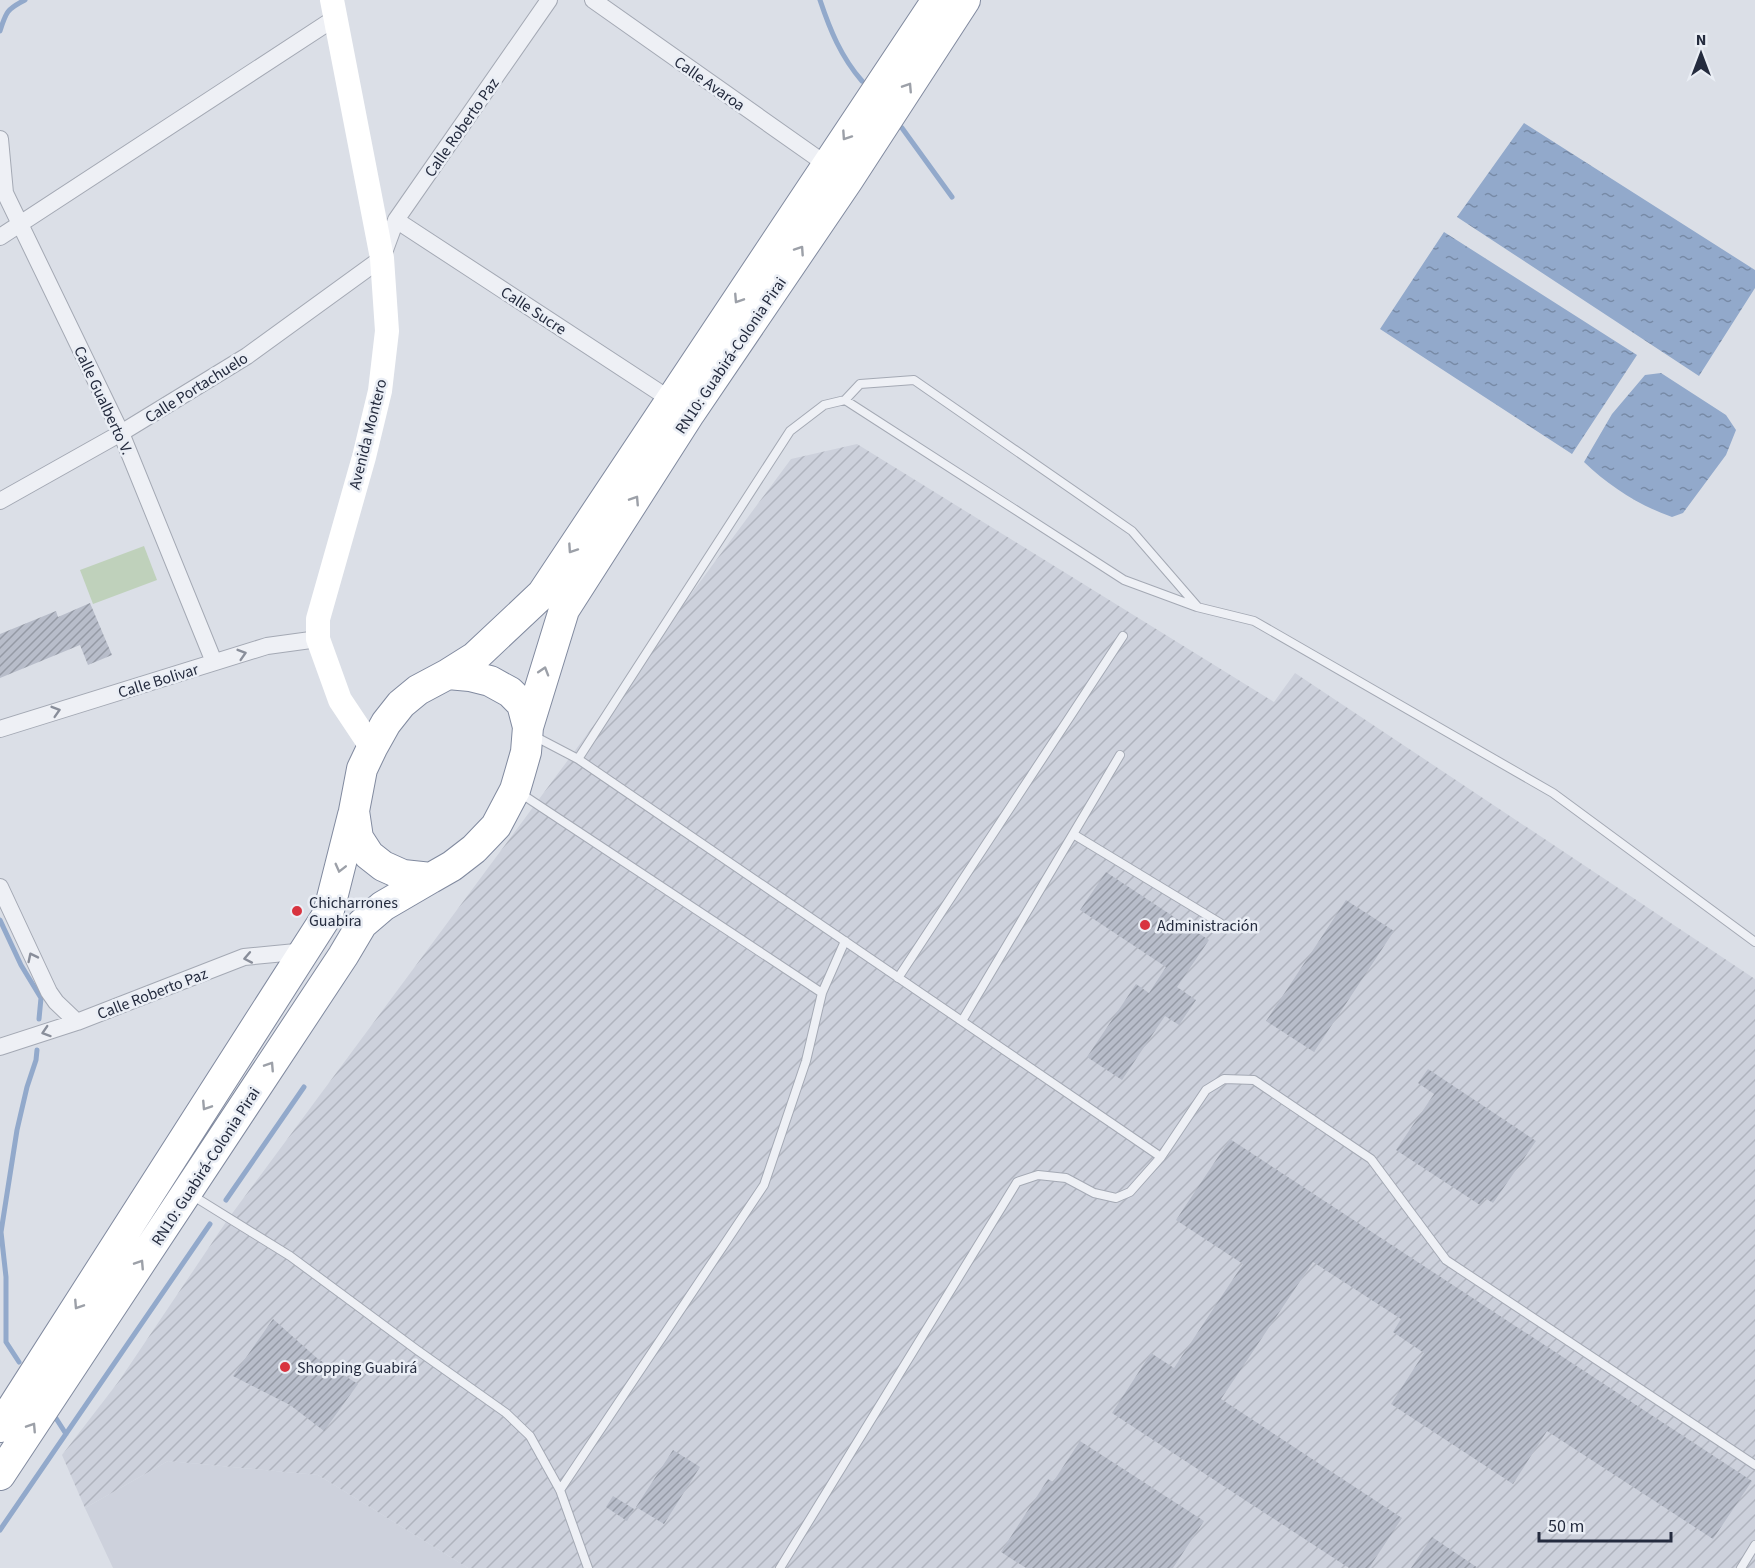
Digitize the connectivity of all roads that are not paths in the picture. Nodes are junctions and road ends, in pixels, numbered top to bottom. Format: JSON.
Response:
{"nodes":[{"id":1,"x":549,"y":0,"type":"edge"},
{"id":2,"x":593,"y":0,"type":"edge"},
{"id":3,"x":936,"y":0,"type":"edge"},
{"id":4,"x":965,"y":0,"type":"edge"},
{"id":5,"x":334,"y":9,"type":"edge"},
{"id":6,"x":0,"y":139,"type":"edge"},
{"id":7,"x":827,"y":165,"type":"junction"},
{"id":8,"x":396,"y":220,"type":"junction"},
{"id":9,"x":20,"y":224,"type":"junction"},
{"id":10,"x":0,"y":237,"type":"edge"},
{"id":11,"x":382,"y":258,"type":"junction"},
{"id":12,"x":671,"y":400,"type":"junction"},
{"id":13,"x":845,"y":400,"type":"junction"},
{"id":14,"x":121,"y":433,"type":"junction"},
{"id":15,"x":0,"y":501,"type":"edge"},
{"id":16,"x":1197,"y":607,"type":"junction"},
{"id":17,"x":1123,"y":636,"type":"dead end"},
{"id":18,"x":318,"y":639,"type":"junction"},
{"id":19,"x":214,"y":662,"type":"junction"},
{"id":20,"x":448,"y":674,"type":"junction"},
{"id":21,"x":0,"y":729,"type":"edge"},
{"id":22,"x":528,"y":730,"type":"junction"},
{"id":23,"x":372,"y":748,"type":"junction"},
{"id":24,"x":1120,"y":755,"type":"dead end"},
{"id":25,"x":578,"y":759,"type":"junction"},
{"id":26,"x":514,"y":790,"type":"junction"},
{"id":27,"x":354,"y":811,"type":"junction"},
{"id":28,"x":1073,"y":834,"type":"junction"},
{"id":29,"x":431,"y":878,"type":"junction"},
{"id":30,"x":0,"y":887,"type":"edge"},
{"id":31,"x":1220,"y":923,"type":"dead end"},
{"id":32,"x":845,"y":941,"type":"junction"},
{"id":33,"x":1755,"y":942,"type":"edge"},
{"id":34,"x":306,"y":951,"type":"junction"},
{"id":35,"x":898,"y":978,"type":"junction"},
{"id":36,"x":822,"y":993,"type":"junction"},
{"id":37,"x":77,"y":1022,"type":"junction"},
{"id":38,"x":962,"y":1022,"type":"junction"},
{"id":39,"x":0,"y":1047,"type":"edge"},
{"id":40,"x":1161,"y":1156,"type":"junction"},
{"id":41,"x":187,"y":1192,"type":"junction"},
{"id":42,"x":0,"y":1427,"type":"edge"},
{"id":43,"x":1755,"y":1465,"type":"edge"},
{"id":44,"x":0,"y":1476,"type":"edge"},
{"id":45,"x":560,"y":1490,"type":"junction"},
{"id":46,"x":1755,"y":1545,"type":"edge"},
{"id":47,"x":588,"y":1568,"type":"edge"},
{"id":48,"x":780,"y":1568,"type":"edge"},
{"id":49,"x":1742,"y":1568,"type":"edge"}],
"edges":[{"from":1,"to":8,"type":"street","name":"Calle Roberto Paz"},
{"from":2,"to":7,"type":"street","name":"Calle Avaroa"},
{"from":3,"to":7,"type":"highway","name":"RN10: Guabirá-Colonia Pirai","one_way":true},
{"from":22,"to":4,"type":"highway","name":"RN10: Guabirá-Colonia Pirai","one_way":true},
{"from":5,"to":9,"type":"street"},
{"from":5,"to":11,"type":"street","name":"Avenida Montero"},
{"from":6,"to":9,"type":"street","name":"Calle Gualberto V."},
{"from":7,"to":12,"type":"highway","name":"RN10: Guabirá-Colonia Pirai","one_way":true},
{"from":8,"to":11,"type":"street","name":"Calle Roberto Paz"},
{"from":8,"to":12,"type":"street","name":"Calle Sucre"},
{"from":9,"to":10,"type":"street"},
{"from":9,"to":14,"type":"street","name":"Calle Gualberto V."},
{"from":11,"to":14,"type":"street","name":"Calle Portachuelo"},
{"from":11,"to":18,"type":"street","name":"Avenida Montero"},
{"from":12,"to":20,"type":"highway","name":"RN10: Guabirá-Colonia Pirai","one_way":true},
{"from":13,"to":16,"type":"lane"},
{"from":13,"to":16,"type":"lane"},
{"from":13,"to":25,"type":"lane"},
{"from":14,"to":15,"type":"street","name":"Calle Portachuelo"},
{"from":14,"to":19,"type":"street","name":"Calle Gualberto V."},
{"from":16,"to":33,"type":"lane"},
{"from":17,"to":35,"type":"lane"},
{"from":19,"to":18,"type":"street","name":"Calle Bolivar","one_way":true},
{"from":18,"to":23,"type":"street","name":"Avenida Montero"},
{"from":21,"to":19,"type":"street","name":"Calle Bolivar","one_way":true},
{"from":20,"to":22,"type":"highway"},
{"from":20,"to":23,"type":"highway"},
{"from":22,"to":25,"type":"lane"},
{"from":22,"to":26,"type":"highway"},
{"from":23,"to":27,"type":"highway"},
{"from":24,"to":28,"type":"lane"},
{"from":25,"to":32,"type":"lane"},
{"from":26,"to":29,"type":"highway"},
{"from":26,"to":36,"type":"lane"},
{"from":27,"to":29,"type":"highway"},
{"from":27,"to":34,"type":"highway","name":"RN10: Guabirá-Colonia Pirai","one_way":true},
{"from":28,"to":31,"type":"lane"},
{"from":28,"to":38,"type":"lane"},
{"from":41,"to":29,"type":"highway","name":"RN10: Guabirá-Colonia Pirai","one_way":true},
{"from":37,"to":30,"type":"street","one_way":true},
{"from":32,"to":35,"type":"lane"},
{"from":32,"to":36,"type":"lane"},
{"from":34,"to":37,"type":"street","name":"Calle Roberto Paz","one_way":true},
{"from":34,"to":42,"type":"highway","name":"RN10: Guabirá-Colonia Pirai","one_way":true},
{"from":35,"to":38,"type":"lane"},
{"from":36,"to":45,"type":"lane"},
{"from":37,"to":39,"type":"street","name":"Calle Roberto Paz","one_way":true},
{"from":38,"to":40,"type":"lane"},
{"from":40,"to":43,"type":"lane"},
{"from":40,"to":48,"type":"lane"},
{"from":44,"to":41,"type":"highway","name":"RN10: Guabirá-Colonia Pirai","one_way":true},
{"from":41,"to":45,"type":"lane"},
{"from":45,"to":47,"type":"lane"},
{"from":46,"to":49,"type":"lane"}]}
